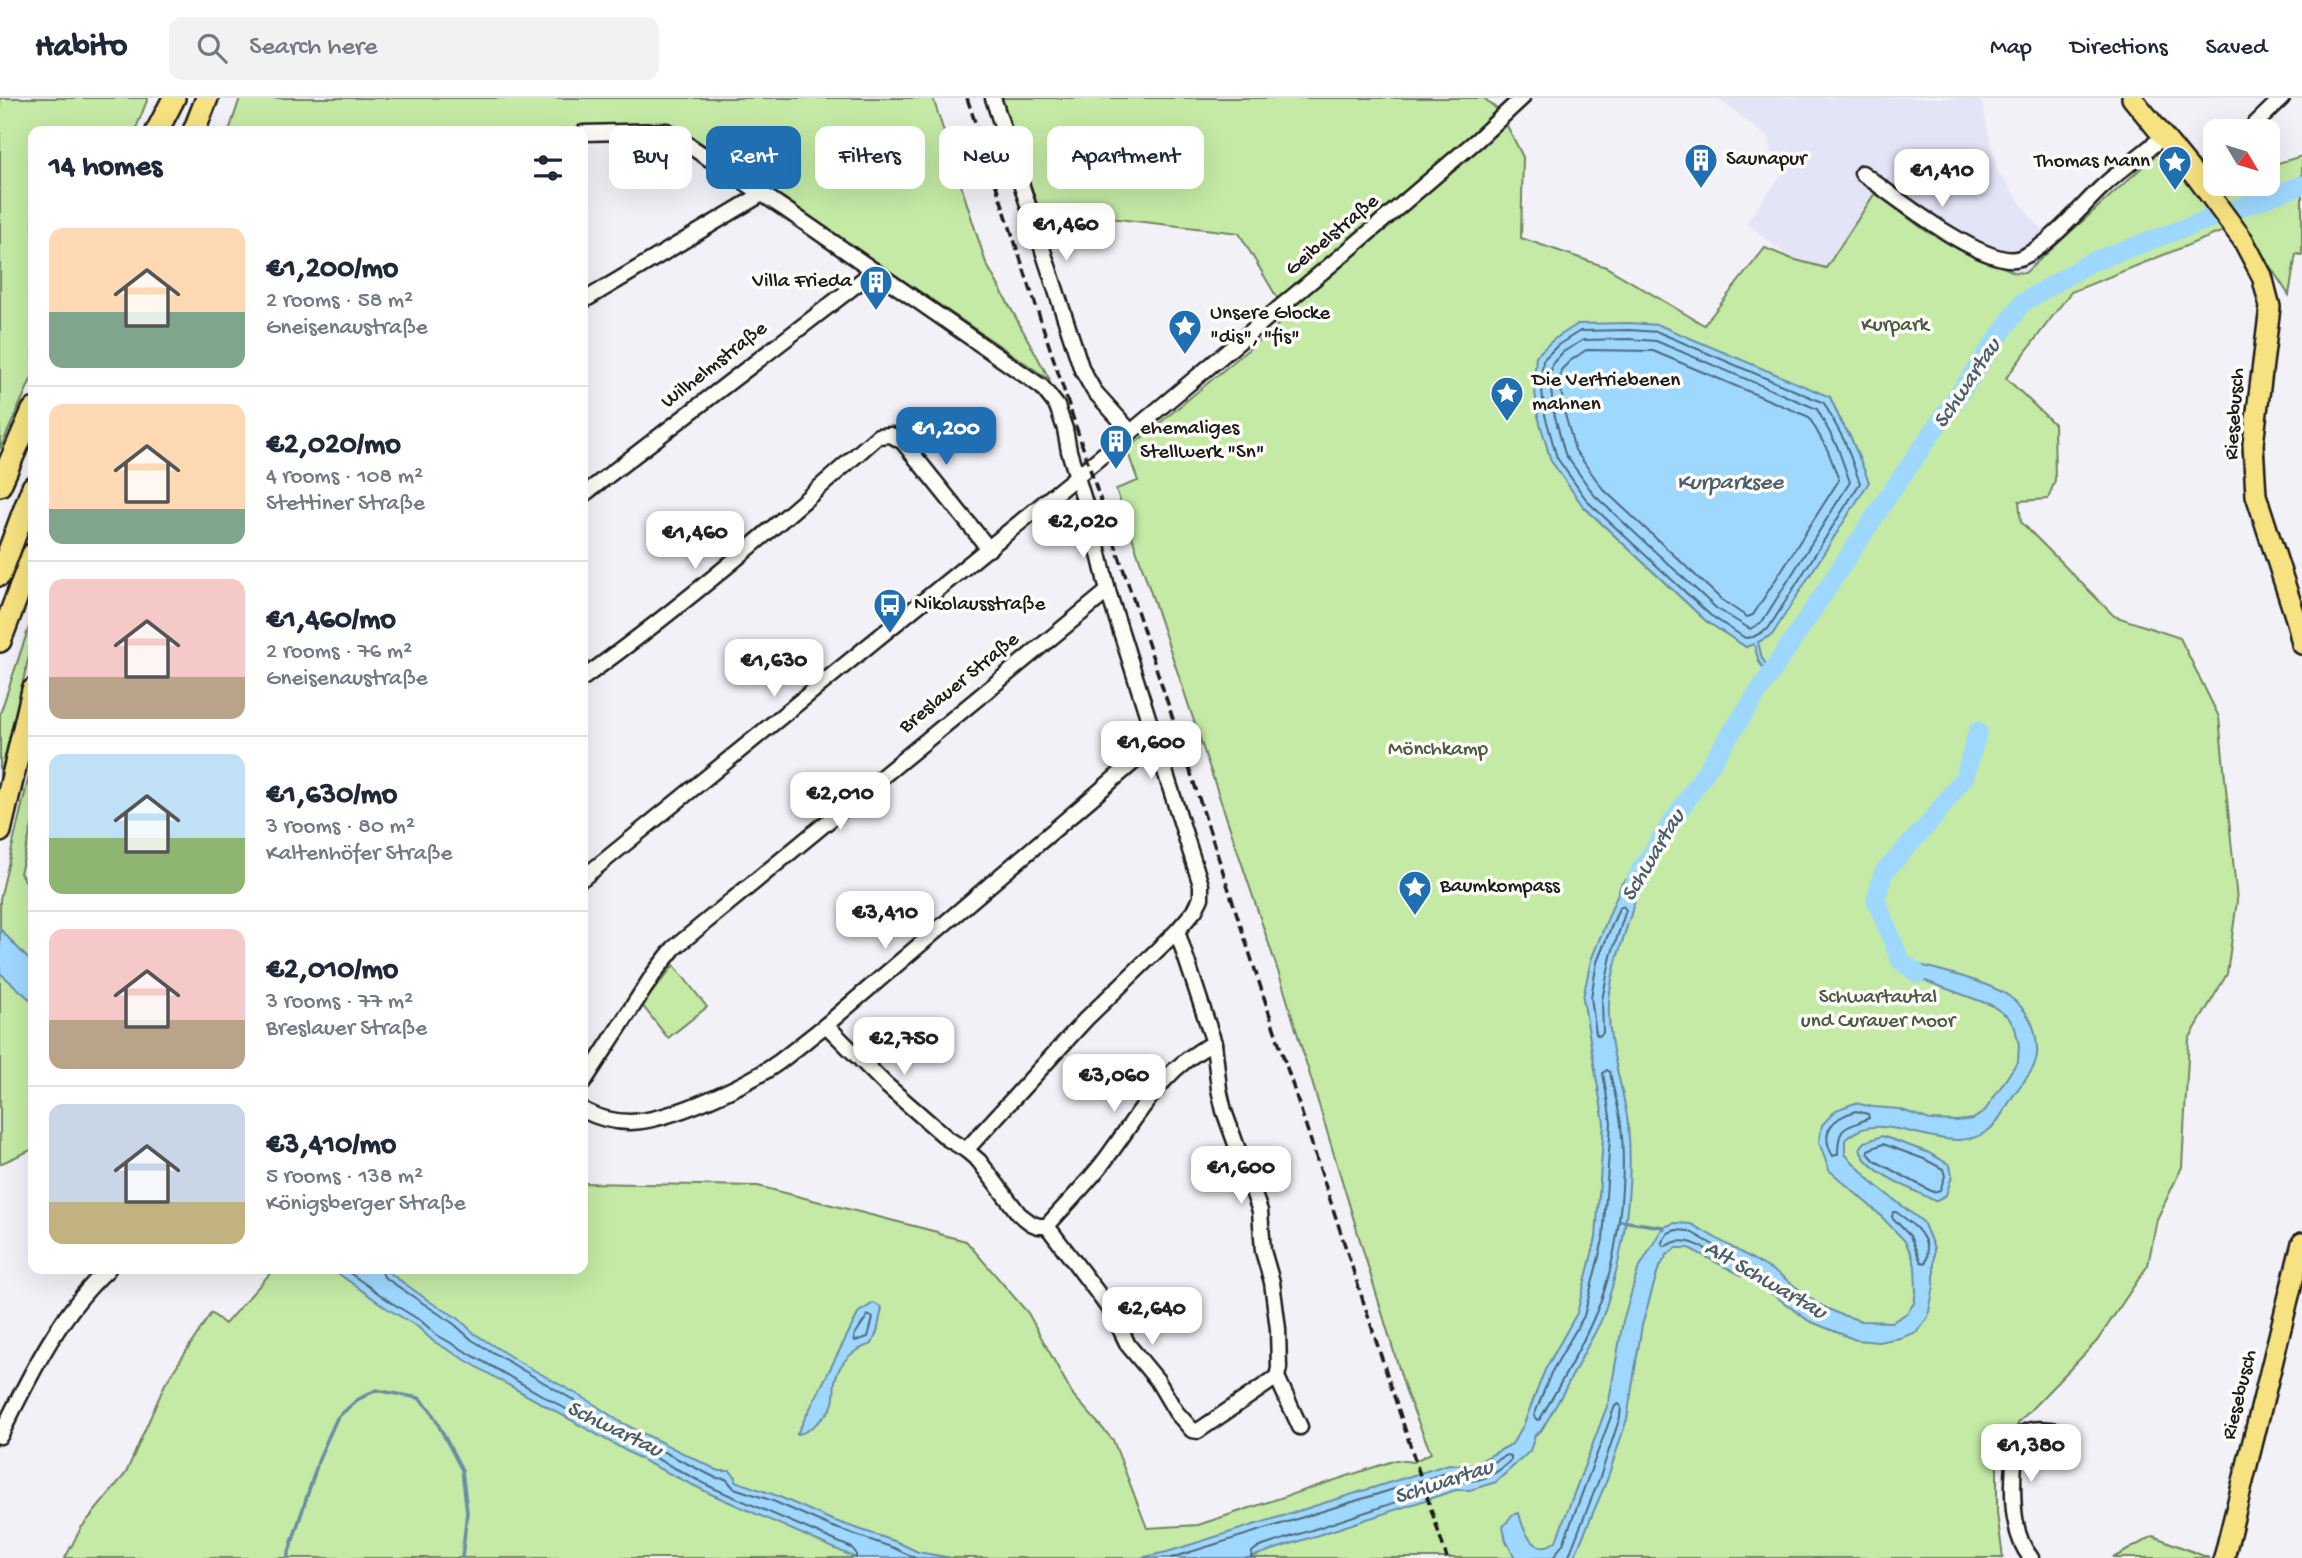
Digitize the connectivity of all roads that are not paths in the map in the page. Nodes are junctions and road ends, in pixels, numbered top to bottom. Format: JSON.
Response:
{"nodes":[{"id":1,"x":176,"y":98,"type":"edge"},
{"id":2,"x":207,"y":98,"type":"edge"},
{"id":3,"x":215,"y":98,"type":"edge"},
{"id":4,"x":993,"y":98,"type":"edge"},
{"id":5,"x":1522,"y":98,"type":"edge"},
{"id":6,"x":2132,"y":98,"type":"edge"},
{"id":7,"x":2282,"y":98,"type":"edge"},
{"id":8,"x":2260,"y":119,"type":"edge"},
{"id":9,"x":160,"y":126,"type":"edge"},
{"id":10,"x":168,"y":126,"type":"edge"},
{"id":11,"x":196,"y":126,"type":"edge"},
{"id":12,"x":206,"y":126,"type":"edge"},
{"id":13,"x":588,"y":133,"type":"edge"},
{"id":14,"x":2163,"y":137,"type":"junction"},
{"id":15,"x":1862,"y":173,"type":"dead end"},
{"id":16,"x":2203,"y":174,"type":"edge"},
{"id":17,"x":2198,"y":179,"type":"junction"},
{"id":18,"x":762,"y":194,"type":"junction"},
{"id":19,"x":874,"y":271,"type":"junction"},
{"id":20,"x":588,"y":298,"type":"edge"},
{"id":21,"x":28,"y":421,"type":"edge"},
{"id":22,"x":1131,"y":432,"type":"junction"},
{"id":23,"x":1077,"y":477,"type":"junction"},
{"id":24,"x":0,"y":485,"type":"edge"},
{"id":25,"x":588,"y":491,"type":"edge"},
{"id":26,"x":28,"y":500,"type":"edge"},
{"id":27,"x":989,"y":549,"type":"junction"},
{"id":28,"x":28,"y":567,"type":"edge"},
{"id":29,"x":0,"y":575,"type":"edge"},
{"id":30,"x":1108,"y":591,"type":"junction"},
{"id":31,"x":0,"y":641,"type":"edge"},
{"id":32,"x":2302,"y":644,"type":"edge"},
{"id":33,"x":588,"y":674,"type":"edge"},
{"id":34,"x":28,"y":711,"type":"edge"},
{"id":35,"x":1157,"y":742,"type":"junction"},
{"id":36,"x":0,"y":831,"type":"edge"},
{"id":37,"x":588,"y":874,"type":"edge"},
{"id":38,"x":1177,"y":931,"type":"junction"},
{"id":39,"x":826,"y":1025,"type":"junction"},
{"id":40,"x":1214,"y":1043,"type":"junction"},
{"id":41,"x":588,"y":1075,"type":"edge"},
{"id":42,"x":588,"y":1112,"type":"edge"},
{"id":43,"x":966,"y":1150,"type":"junction"},
{"id":44,"x":1047,"y":1226,"type":"junction"},
{"id":45,"x":2302,"y":1243,"type":"edge"},
{"id":46,"x":103,"y":1274,"type":"edge"},
{"id":47,"x":1277,"y":1377,"type":"junction"},
{"id":48,"x":1300,"y":1427,"type":"dead end"},
{"id":49,"x":2067,"y":1432,"type":"dead end"},
{"id":50,"x":0,"y":1436,"type":"edge"},
{"id":51,"x":2031,"y":1558,"type":"edge"},
{"id":52,"x":2224,"y":1558,"type":"edge"}],
"edges":[{"from":1,"to":9,"type":"highway"},
{"from":1,"to":10,"type":"highway"},
{"from":2,"to":11,"type":"highway"},
{"from":3,"to":12,"type":"highway"},
{"from":4,"to":22,"type":"street"},
{"from":5,"to":22,"type":"street","name":"Geibelstraße"},
{"from":6,"to":14,"type":"main road"},
{"from":7,"to":8,"type":"street"},
{"from":13,"to":18,"type":"street"},
{"from":14,"to":15,"type":"street"},
{"from":14,"to":17,"type":"main road"},
{"from":16,"to":17,"type":"street"},
{"from":17,"to":32,"type":"main road","name":"Riesebusch"},
{"from":18,"to":19,"type":"street"},
{"from":18,"to":20,"type":"street"},
{"from":19,"to":23,"type":"street"},
{"from":19,"to":25,"type":"street","name":"Wilhelmstraße"},
{"from":21,"to":24,"type":"highway"},
{"from":22,"to":23,"type":"street","name":"Geibelstraße"},
{"from":23,"to":27,"type":"street","name":"Geibelstraße"},
{"from":23,"to":30,"type":"street"},
{"from":26,"to":29,"type":"highway"},
{"from":27,"to":33,"type":"street"},
{"from":27,"to":37,"type":"street","name":"Geibelstraße"},
{"from":28,"to":31,"type":"highway"},
{"from":30,"to":35,"type":"street"},
{"from":30,"to":41,"type":"street","name":"Breslauer Straße"},
{"from":34,"to":36,"type":"highway"},
{"from":35,"to":38,"type":"street"},
{"from":35,"to":39,"type":"street"},
{"from":38,"to":40,"type":"street"},
{"from":38,"to":43,"type":"street"},
{"from":39,"to":42,"type":"street"},
{"from":39,"to":43,"type":"street"},
{"from":40,"to":44,"type":"street"},
{"from":40,"to":47,"type":"street"},
{"from":43,"to":44,"type":"street"},
{"from":44,"to":47,"type":"street"},
{"from":45,"to":52,"type":"main road","name":"Riesebusch"},
{"from":46,"to":50,"type":"street"},
{"from":47,"to":48,"type":"street"},
{"from":49,"to":51,"type":"street"}]}
